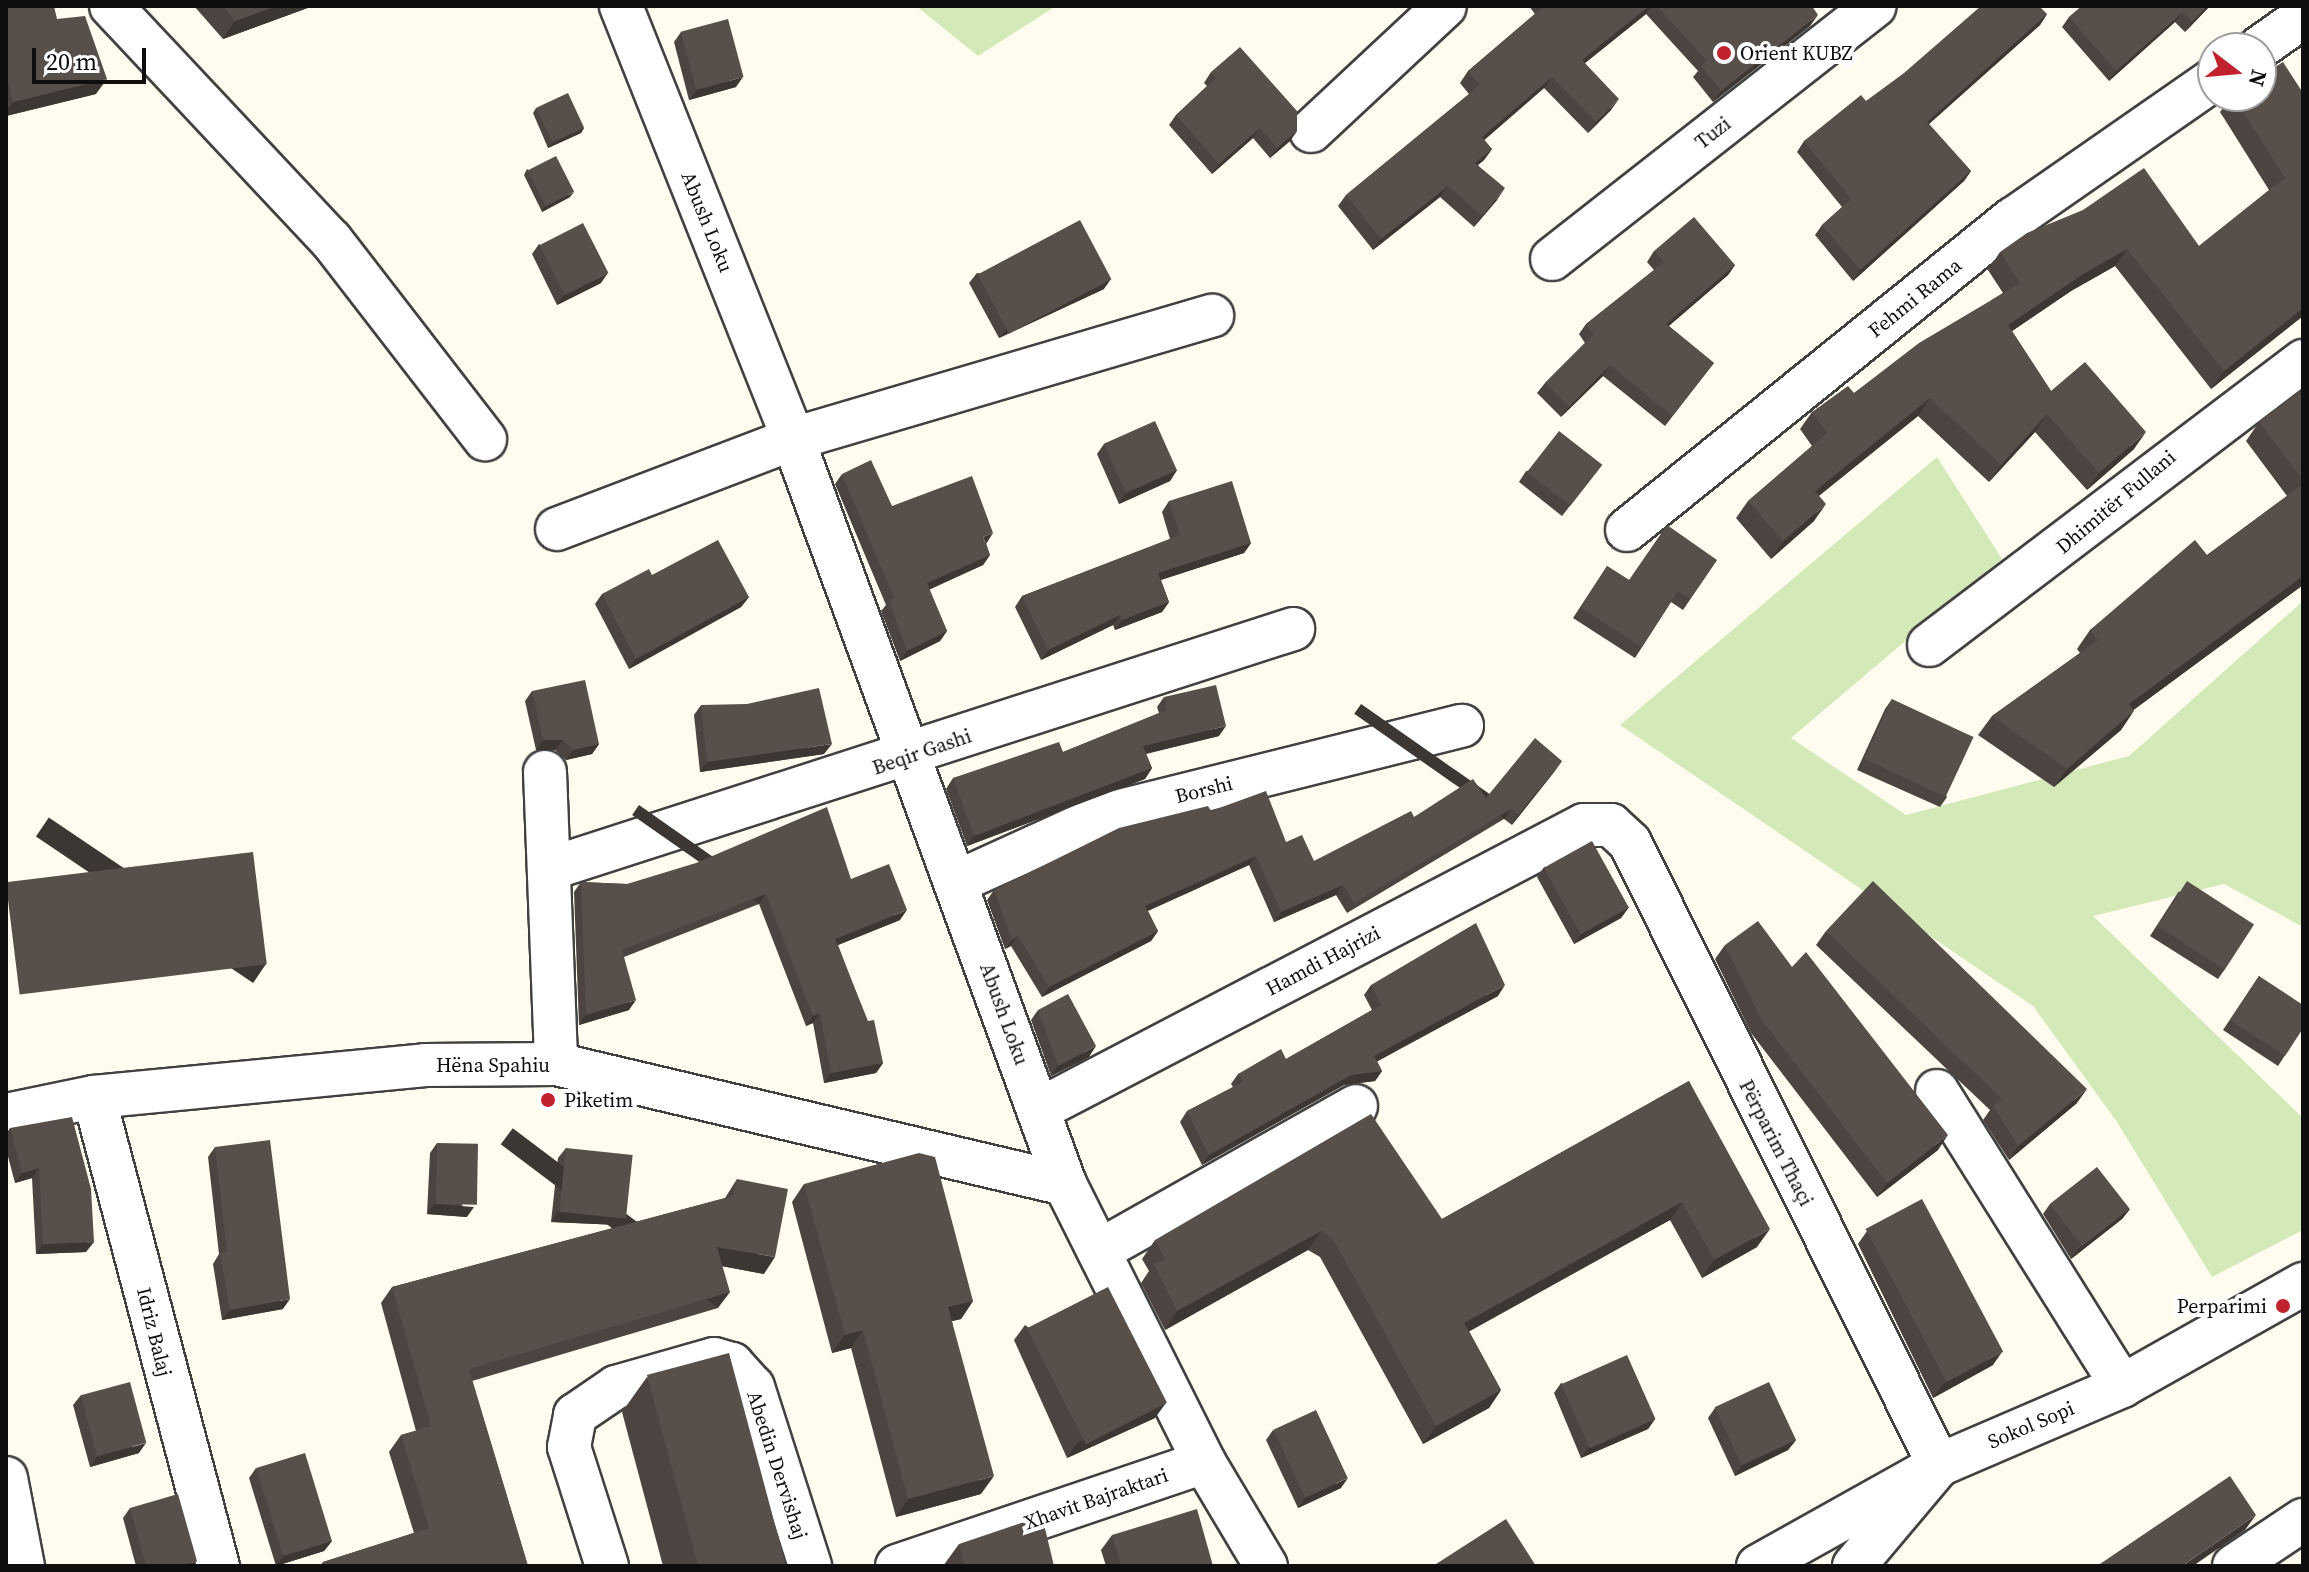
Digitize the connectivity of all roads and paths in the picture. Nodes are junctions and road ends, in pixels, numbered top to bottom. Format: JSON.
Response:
{"nodes":[{"id":1,"x":111,"y":6,"type":"edge"},
{"id":2,"x":621,"y":6,"type":"edge"},
{"id":3,"x":1445,"y":6,"type":"edge"},
{"id":4,"x":1875,"y":6,"type":"edge"},
{"id":5,"x":2299,"y":6,"type":"edge"},
{"id":6,"x":2303,"y":15,"type":"edge"},
{"id":7,"x":2277,"y":34,"type":"edge"},
{"id":8,"x":2197,"y":91,"type":"edge"},
{"id":9,"x":1311,"y":131,"type":"dead end"},
{"id":10,"x":1552,"y":259,"type":"dead end"},
{"id":11,"x":1212,"y":316,"type":"dead end"},
{"id":12,"x":2303,"y":361,"type":"edge"},
{"id":13,"x":485,"y":439,"type":"dead end"},
{"id":14,"x":793,"y":439,"type":"junction"},
{"id":15,"x":557,"y":529,"type":"dead end"},
{"id":16,"x":1627,"y":530,"type":"dead end"},
{"id":17,"x":1293,"y":629,"type":"dead end"},
{"id":18,"x":1929,"y":645,"type":"dead end"},
{"id":19,"x":1462,"y":726,"type":"dead end"},
{"id":20,"x":912,"y":756,"type":"junction"},
{"id":21,"x":545,"y":772,"type":"dead end"},
{"id":22,"x":1611,"y":825,"type":"joint"},
{"id":23,"x":549,"y":869,"type":"junction"},
{"id":24,"x":957,"y":882,"type":"junction"},
{"id":25,"x":556,"y":1064,"type":"junction"},
{"id":26,"x":1937,"y":1091,"type":"dead end"},
{"id":27,"x":94,"y":1097,"type":"junction"},
{"id":28,"x":1356,"y":1106,"type":"dead end"},
{"id":29,"x":1038,"y":1110,"type":"junction"},
{"id":30,"x":6,"y":1115,"type":"edge"},
{"id":31,"x":1065,"y":1184,"type":"junction"},
{"id":32,"x":1099,"y":1251,"type":"junction"},
{"id":33,"x":2303,"y":1284,"type":"edge"},
{"id":34,"x":2122,"y":1386,"type":"junction"},
{"id":35,"x":1204,"y":1462,"type":"junction"},
{"id":36,"x":1939,"y":1465,"type":"junction"},
{"id":37,"x":6,"y":1478,"type":"edge"},
{"id":38,"x":2303,"y":1520,"type":"edge"},
{"id":39,"x":23,"y":1566,"type":"edge"},
{"id":40,"x":218,"y":1566,"type":"edge"},
{"id":41,"x":607,"y":1566,"type":"edge"},
{"id":42,"x":810,"y":1566,"type":"edge"},
{"id":43,"x":897,"y":1566,"type":"edge"},
{"id":44,"x":1266,"y":1566,"type":"edge"},
{"id":45,"x":1758,"y":1566,"type":"edge"},
{"id":46,"x":1854,"y":1566,"type":"edge"},
{"id":47,"x":2234,"y":1566,"type":"edge"}],
"edges":[{"from":1,"to":13,"type":"street"},
{"from":2,"to":14,"type":"street","name":"Abush Loku"},
{"from":3,"to":9,"type":"street"},
{"from":4,"to":10,"type":"street","name":"Tuzi"},
{"from":5,"to":6,"type":"street"},
{"from":6,"to":7,"type":"street"},
{"from":8,"to":16,"type":"street","name":"Fehmi Rama"},
{"from":11,"to":14,"type":"street"},
{"from":12,"to":18,"type":"street","name":"Dhimitër Fullani"},
{"from":14,"to":15,"type":"street"},
{"from":14,"to":20,"type":"street","name":"Abush Loku"},
{"from":17,"to":20,"type":"street","name":"Beqir Gashi"},
{"from":19,"to":24,"type":"street","name":"Borshi"},
{"from":20,"to":23,"type":"street","name":"Beqir Gashi"},
{"from":20,"to":24,"type":"street","name":"Abush Loku"},
{"from":21,"to":23,"type":"street"},
{"from":22,"to":29,"type":"street","name":"Hamdi Hajrizi"},
{"from":22,"to":36,"type":"street","name":"Përparim Thaçi"},
{"from":23,"to":25,"type":"street"},
{"from":24,"to":29,"type":"street","name":"Abush Loku"},
{"from":25,"to":27,"type":"street","name":"Hëna Spahiu"},
{"from":25,"to":31,"type":"street","name":"Hëna Spahiu"},
{"from":26,"to":34,"type":"street"},
{"from":27,"to":30,"type":"street","name":"Hëna Spahiu"},
{"from":27,"to":40,"type":"street","name":"Idriz Balaj"},
{"from":28,"to":32,"type":"street"},
{"from":29,"to":31,"type":"street","name":"Abush Loku"},
{"from":31,"to":32,"type":"street","name":"Abush Loku"},
{"from":32,"to":35,"type":"street","name":"Abush Loku"},
{"from":33,"to":34,"type":"street","name":"Sokol Sopi"},
{"from":34,"to":36,"type":"street","name":"Sokol Sopi"},
{"from":35,"to":43,"type":"street","name":"Xhavit Bajraktari"},
{"from":35,"to":44,"type":"street","name":"Abush Loku"},
{"from":36,"to":45,"type":"street","name":"Sokol Sopi"},
{"from":36,"to":46,"type":"street"},
{"from":37,"to":39,"type":"street"},
{"from":38,"to":47,"type":"street"},
{"from":41,"to":42,"type":"street","name":"Abedin Dervishaj"}]}
